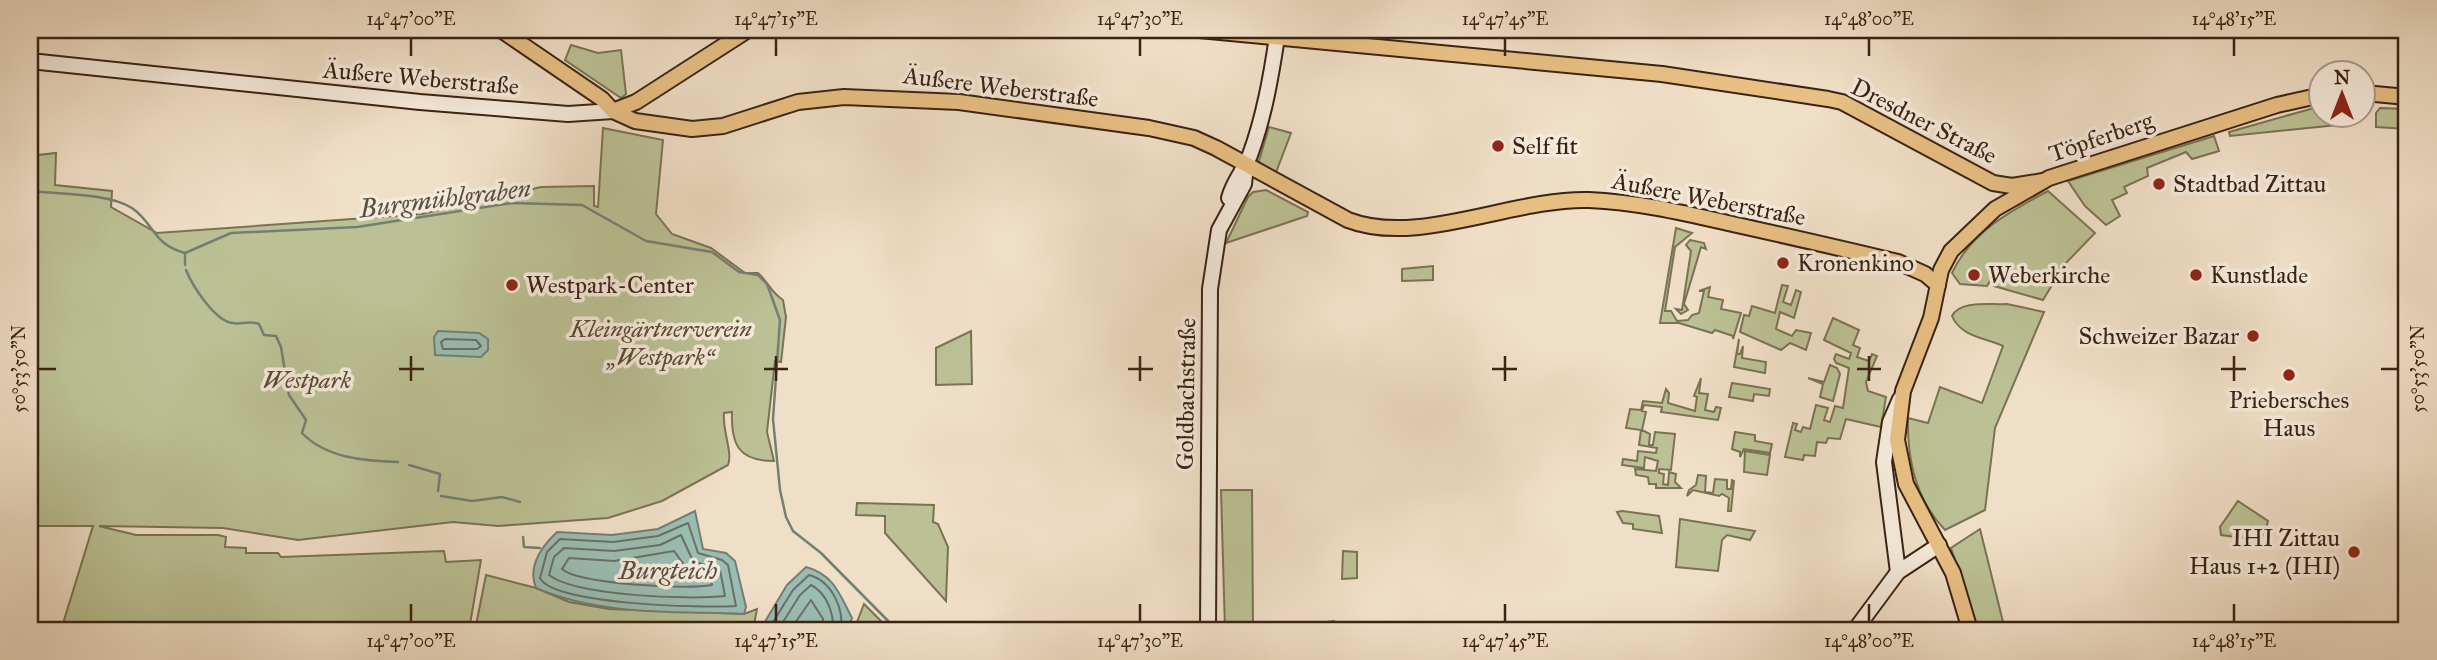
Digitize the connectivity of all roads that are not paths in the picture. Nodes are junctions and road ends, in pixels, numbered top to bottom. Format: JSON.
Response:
{"nodes":[{"id":1,"x":501,"y":30,"type":"edge"},
{"id":2,"x":748,"y":30,"type":"edge"},
{"id":3,"x":1199,"y":30,"type":"edge"},
{"id":4,"x":1276,"y":37,"type":"junction"},
{"id":5,"x":30,"y":61,"type":"edge"},
{"id":6,"x":590,"y":90,"type":"junction"},
{"id":7,"x":2378,"y":94,"type":"edge"},
{"id":8,"x":2407,"y":97,"type":"edge"},
{"id":9,"x":2308,"y":98,"type":"edge"},
{"id":10,"x":602,"y":99,"type":"junction"},
{"id":11,"x":636,"y":102,"type":"junction"},
{"id":12,"x":613,"y":111,"type":"junction"},
{"id":13,"x":586,"y":112,"type":"junction"},
{"id":14,"x":568,"y":114,"type":"junction"},
{"id":15,"x":640,"y":122,"type":"junction"},
{"id":16,"x":1245,"y":166,"type":"junction"},
{"id":17,"x":2043,"y":181,"type":"junction"},
{"id":18,"x":1938,"y":285,"type":"junction"},
{"id":19,"x":1903,"y":391,"type":"junction"},
{"id":20,"x":1939,"y":545,"type":"junction"},
{"id":21,"x":1898,"y":572,"type":"junction"},
{"id":22,"x":1208,"y":630,"type":"edge"},
{"id":23,"x":1855,"y":630,"type":"edge"},
{"id":24,"x":1970,"y":630,"type":"edge"}],
"edges":[{"from":1,"to":6,"type":"main road"},
{"from":2,"to":11,"type":"main road"},
{"from":3,"to":4,"type":"main road","name":"Dresdner Straße"},
{"from":4,"to":16,"type":"main road","name":"Goldbachstraße"},
{"from":4,"to":17,"type":"main road","name":"Dresdner Straße"},
{"from":5,"to":14,"type":"main road","name":"Äußere Weberstraße"},
{"from":6,"to":10,"type":"main road"},
{"from":6,"to":13,"type":"main road"},
{"from":7,"to":8,"type":"main road"},
{"from":9,"to":17,"type":"main road","name":"Töpferberg"},
{"from":10,"to":11,"type":"main road"},
{"from":10,"to":12,"type":"main road"},
{"from":11,"to":12,"type":"main road"},
{"from":11,"to":15,"type":"main road"},
{"from":12,"to":13,"type":"main road","name":"Äußere Weberstraße"},
{"from":12,"to":15,"type":"main road","name":"Äußere Weberstraße"},
{"from":13,"to":14,"type":"main road","name":"Äußere Weberstraße"},
{"from":14,"to":15,"type":"main road"},
{"from":15,"to":16,"type":"main road","name":"Äußere Weberstraße"},
{"from":16,"to":18,"type":"main road","name":"Äußere Weberstraße"},
{"from":16,"to":22,"type":"main road","name":"Goldbachstraße"},
{"from":17,"to":18,"type":"main road","name":"Töpferberg"},
{"from":18,"to":19,"type":"main road","name":"Töpferberg"},
{"from":19,"to":20,"type":"main road","name":"Töpferberg"},
{"from":19,"to":21,"type":"main road"},
{"from":20,"to":21,"type":"main road"},
{"from":20,"to":24,"type":"main road","name":"Töpferberg"},
{"from":21,"to":23,"type":"main road"}]}
